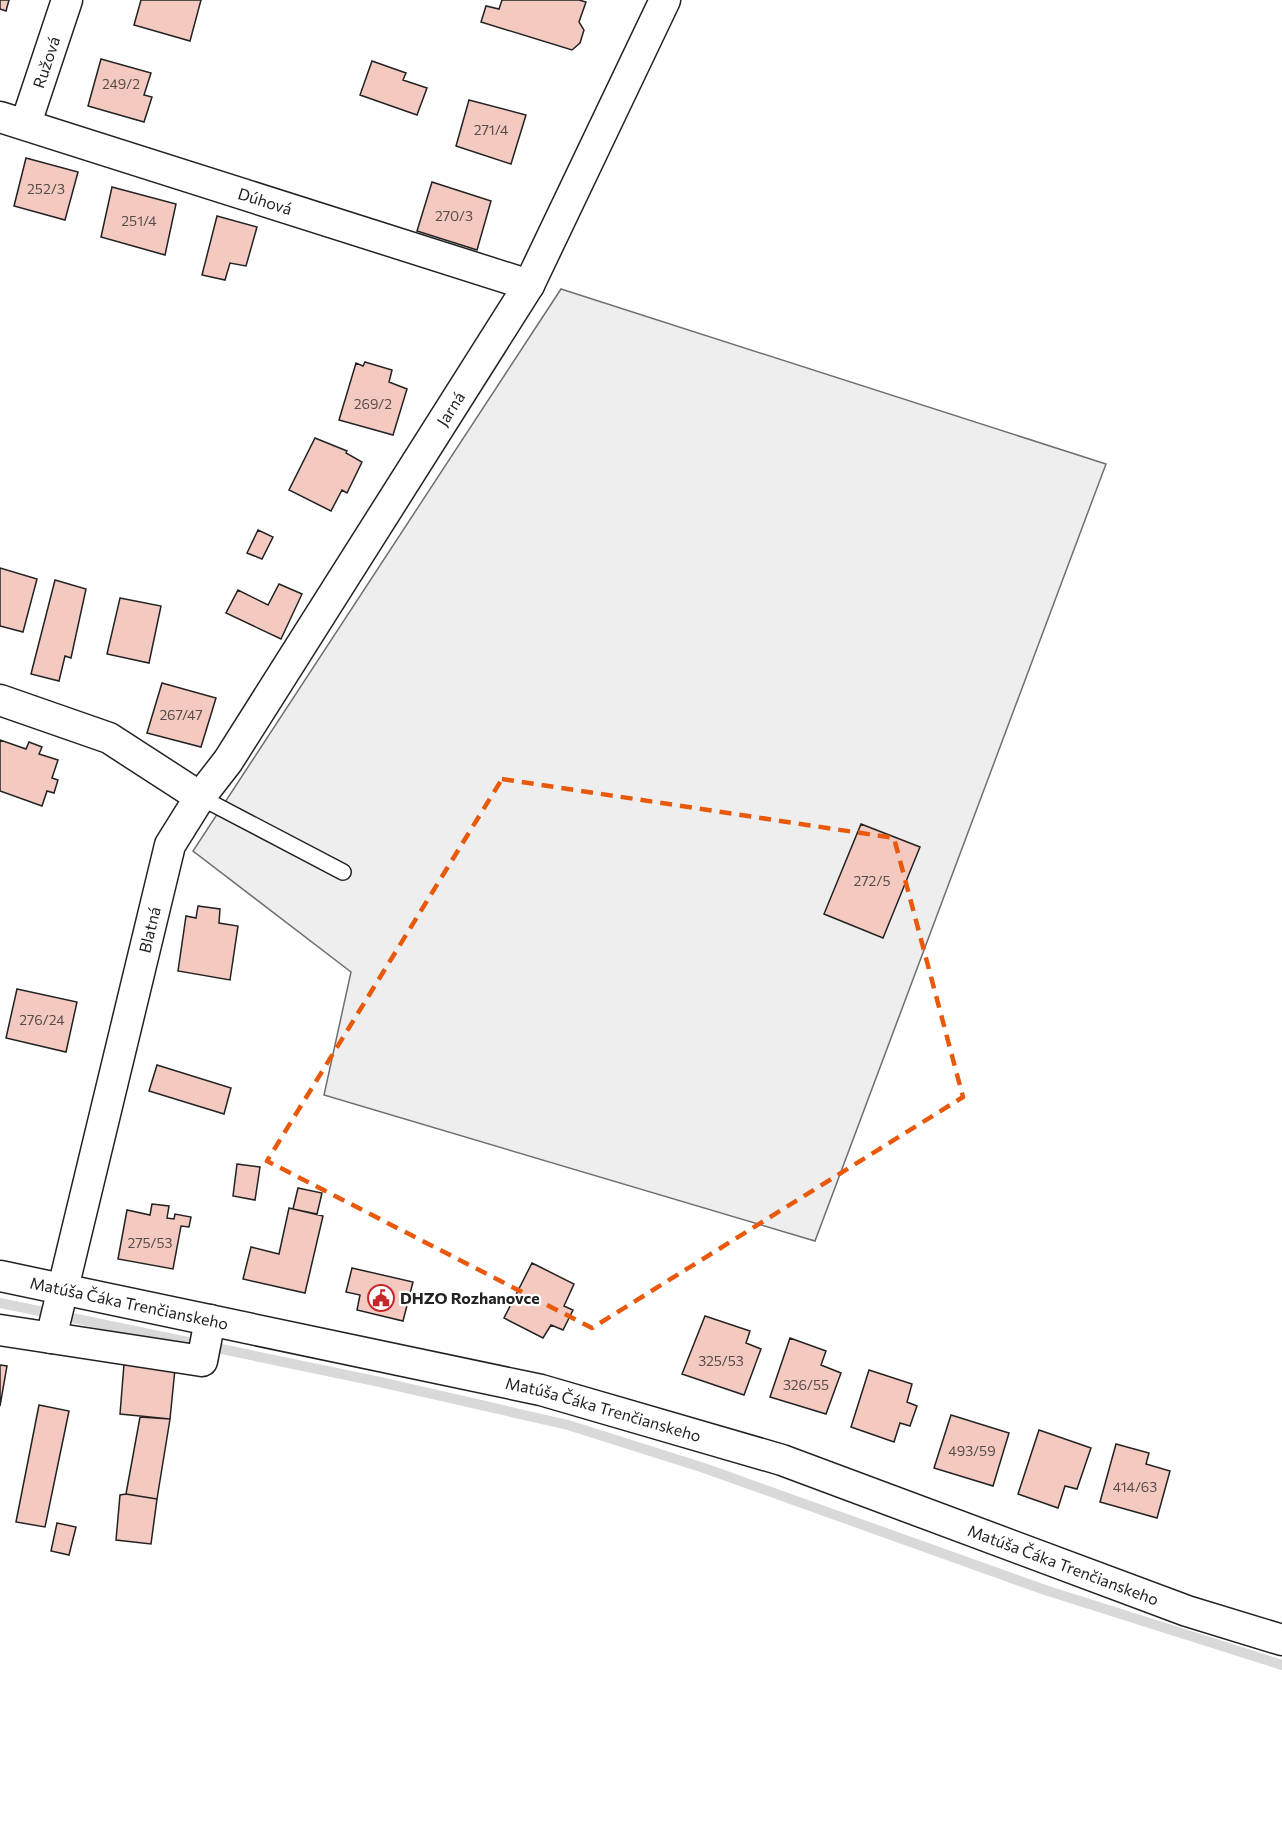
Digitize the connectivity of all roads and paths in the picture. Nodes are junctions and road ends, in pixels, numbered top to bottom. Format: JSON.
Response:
{"nodes":[{"id":1,"x":67,"y":0,"type":"edge"},
{"id":2,"x":665,"y":0,"type":"edge"},
{"id":3,"x":13,"y":120,"type":"edge"},
{"id":4,"x":529,"y":285,"type":"junction"},
{"id":5,"x":0,"y":700,"type":"edge"},
{"id":6,"x":200,"y":797,"type":"junction"},
{"id":7,"x":343,"y":872,"type":"dead end"},
{"id":8,"x":0,"y":1276,"type":"edge"},
{"id":9,"x":64,"y":1289,"type":"junction"},
{"id":10,"x":210,"y":1320,"type":"junction"},
{"id":11,"x":0,"y":1330,"type":"edge"},
{"id":12,"x":51,"y":1338,"type":"junction"},
{"id":13,"x":1282,"y":1640,"type":"edge"}],
"edges":[{"from":1,"to":3,"type":"street","name":"Ružová"},
{"from":2,"to":4,"type":"street","name":"Jarná"},
{"from":3,"to":4,"type":"street","name":"Dúhová"},
{"from":4,"to":6,"type":"street","name":"Jarná"},
{"from":5,"to":6,"type":"street"},
{"from":6,"to":7,"type":"lane"},
{"from":6,"to":9,"type":"street","name":"Blatná"},
{"from":8,"to":9,"type":"street","name":"Matúša Čáka Trenčianskeho"},
{"from":9,"to":10,"type":"street","name":"Matúša Čáka Trenčianskeho"},
{"from":9,"to":12,"type":"street","name":"Blatná"},
{"from":10,"to":12,"type":"street"},
{"from":10,"to":13,"type":"street","name":"Matúša Čáka Trenčianskeho"},
{"from":11,"to":12,"type":"street"}]}
